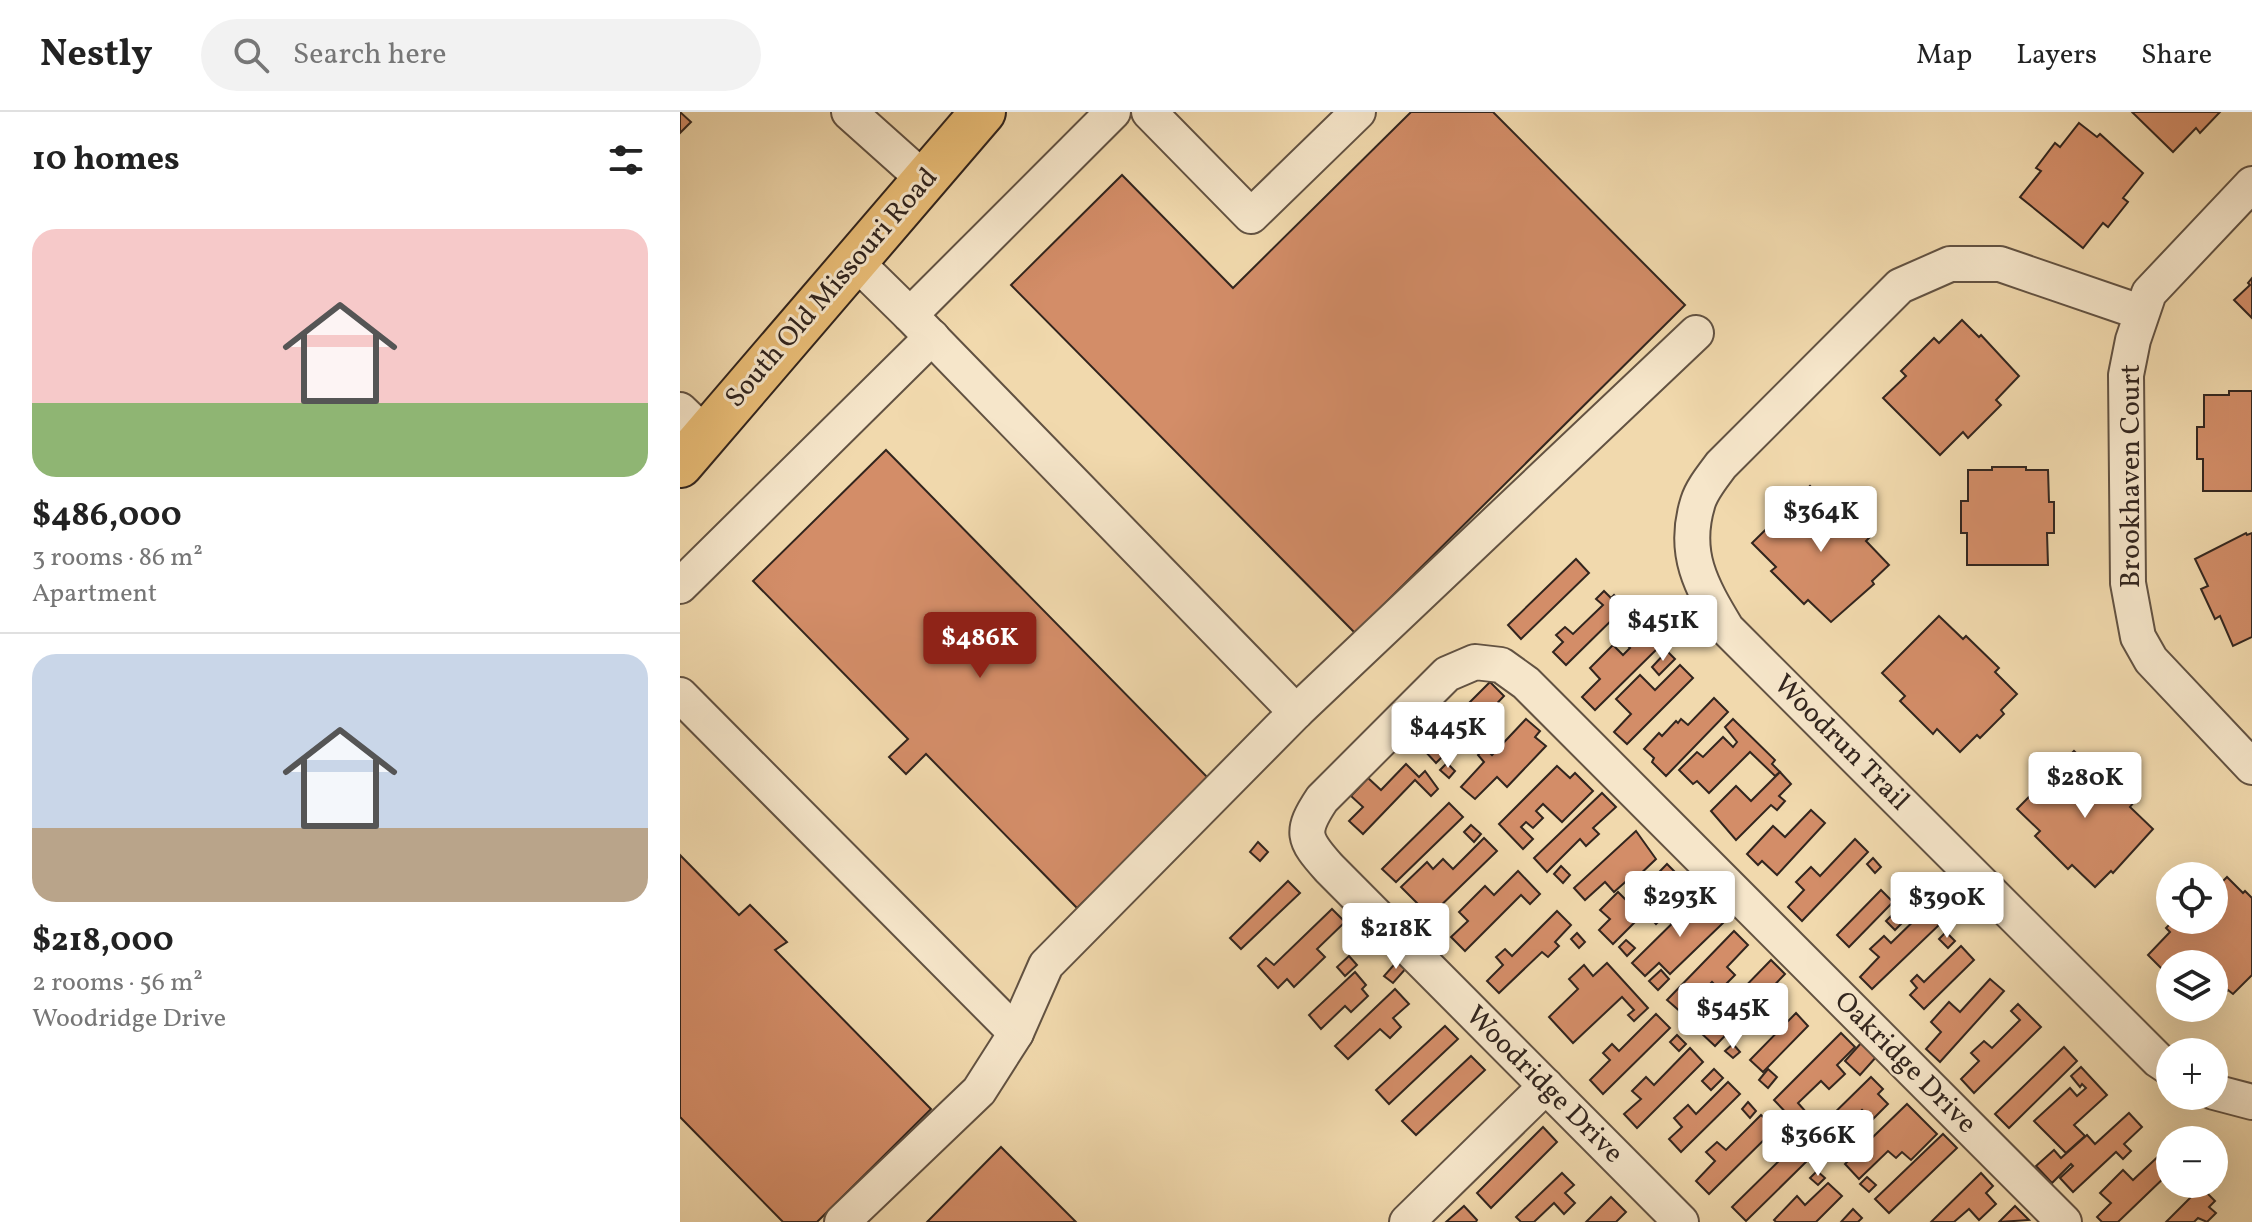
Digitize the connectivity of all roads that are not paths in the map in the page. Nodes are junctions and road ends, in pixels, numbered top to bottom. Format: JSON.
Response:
{"nodes":[{"id":1,"x":849,"y":112,"type":"edge"},
{"id":2,"x":983,"y":112,"type":"edge"},
{"id":3,"x":1149,"y":112,"type":"edge"},
{"id":4,"x":1358,"y":112,"type":"edge"},
{"id":5,"x":1094,"y":118,"type":"edge"},
{"id":6,"x":925,"y":180,"type":"junction"},
{"id":7,"x":2252,"y":184,"type":"edge"},
{"id":8,"x":855,"y":261,"type":"junction"},
{"id":9,"x":2140,"y":312,"type":"junction"},
{"id":10,"x":921,"y":326,"type":"junction"},
{"id":11,"x":1696,"y":333,"type":"dead end"},
{"id":12,"x":689,"y":437,"type":"edge"},
{"id":13,"x":680,"y":586,"type":"edge"},
{"id":14,"x":680,"y":695,"type":"edge"},
{"id":15,"x":1296,"y":712,"type":"junction"},
{"id":16,"x":2252,"y":767,"type":"edge"},
{"id":17,"x":1322,"y":799,"type":"joint"},
{"id":18,"x":1016,"y":1033,"type":"junction"},
{"id":19,"x":2156,"y":1058,"type":"edge"},
{"id":20,"x":1546,"y":1086,"type":"junction"},
{"id":21,"x":2228,"y":1096,"type":"edge"},
{"id":22,"x":2252,"y":1102,"type":"edge"},
{"id":23,"x":842,"y":1222,"type":"edge"},
{"id":24,"x":1407,"y":1222,"type":"edge"},
{"id":25,"x":1681,"y":1222,"type":"edge"},
{"id":26,"x":2064,"y":1222,"type":"edge"}],
"edges":[{"from":1,"to":6,"type":"street"},
{"from":2,"to":6,"type":"main road","name":"South Old Missouri Road"},
{"from":3,"to":4,"type":"street"},
{"from":5,"to":10,"type":"street"},
{"from":6,"to":8,"type":"main road","name":"South Old Missouri Road"},
{"from":7,"to":9,"type":"street","name":"Brookhaven Court"},
{"from":8,"to":10,"type":"street"},
{"from":8,"to":12,"type":"main road","name":"South Old Missouri Road"},
{"from":9,"to":16,"type":"street","name":"Brookhaven Court"},
{"from":9,"to":19,"type":"street","name":"Woodrun Trail"},
{"from":10,"to":13,"type":"street"},
{"from":10,"to":15,"type":"street"},
{"from":11,"to":15,"type":"street"},
{"from":14,"to":18,"type":"street"},
{"from":15,"to":18,"type":"street"},
{"from":17,"to":20,"type":"street","name":"Woodridge Drive"},
{"from":17,"to":26,"type":"street","name":"Oakridge Drive"},
{"from":18,"to":23,"type":"street"},
{"from":20,"to":24,"type":"street"},
{"from":20,"to":25,"type":"street","name":"Woodridge Drive"},
{"from":21,"to":22,"type":"street"}]}
